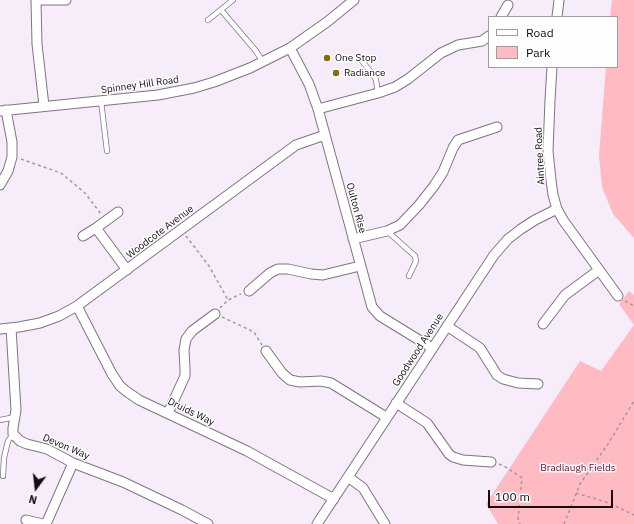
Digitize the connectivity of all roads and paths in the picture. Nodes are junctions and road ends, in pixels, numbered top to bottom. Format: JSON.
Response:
{"nodes":[{"id":1,"x":36,"y":0,"type":"edge"},
{"id":2,"x":66,"y":0,"type":"edge"},
{"id":3,"x":233,"y":0,"type":"edge"},
{"id":4,"x":354,"y":0,"type":"edge"},
{"id":5,"x":559,"y":0,"type":"edge"},
{"id":6,"x":508,"y":5,"type":"dead end"},
{"id":7,"x":221,"y":10,"type":"junction"},
{"id":8,"x":502,"y":16,"type":"edge"},
{"id":9,"x":557,"y":16,"type":"edge"},
{"id":10,"x":208,"y":20,"type":"dead end"},
{"id":11,"x":488,"y":37,"type":"edge"},
{"id":12,"x":290,"y":48,"type":"junction"},
{"id":13,"x":358,"y":56,"type":"dead end"},
{"id":14,"x":263,"y":62,"type":"junction"},
{"id":15,"x":552,"y":68,"type":"edge"},
{"id":16,"x":378,"y":93,"type":"junction"},
{"id":17,"x":101,"y":101,"type":"junction"},
{"id":18,"x":44,"y":106,"type":"junction"},
{"id":19,"x":318,"y":109,"type":"junction"},
{"id":20,"x":3,"y":111,"type":"edge"},
{"id":21,"x":497,"y":126,"type":"dead end"},
{"id":22,"x":325,"y":135,"type":"junction"},
{"id":23,"x":107,"y":151,"type":"dead end"},
{"id":24,"x":12,"y":157,"type":"junction"},
{"id":25,"x":0,"y":186,"type":"edge"},
{"id":26,"x":558,"y":209,"type":"junction"},
{"id":27,"x":118,"y":212,"type":"dead end"},
{"id":28,"x":105,"y":221,"type":"junction"},
{"id":29,"x":96,"y":228,"type":"junction"},
{"id":30,"x":181,"y":230,"type":"junction"},
{"id":31,"x":387,"y":231,"type":"junction"},
{"id":32,"x":84,"y":236,"type":"dead end"},
{"id":33,"x":353,"y":239,"type":"junction"},
{"id":34,"x":360,"y":266,"type":"junction"},
{"id":35,"x":127,"y":270,"type":"junction"},
{"id":36,"x":600,"y":270,"type":"junction"},
{"id":37,"x":410,"y":276,"type":"dead end"},
{"id":38,"x":249,"y":292,"type":"joint"},
{"id":39,"x":618,"y":296,"type":"joint"},
{"id":40,"x":228,"y":300,"type":"junction"},
{"id":41,"x":77,"y":306,"type":"junction"},
{"id":42,"x":634,"y":306,"type":"edge"},
{"id":43,"x":215,"y":314,"type":"junction"},
{"id":44,"x":543,"y":324,"type":"dead end"},
{"id":45,"x":447,"y":326,"type":"junction"},
{"id":46,"x":11,"y":328,"type":"junction"},
{"id":47,"x":0,"y":329,"type":"edge"},
{"id":48,"x":432,"y":348,"type":"junction"},
{"id":49,"x":266,"y":351,"type":"joint"},
{"id":50,"x":538,"y":384,"type":"dead end"},
{"id":51,"x":634,"y":401,"type":"edge"},
{"id":52,"x":396,"y":402,"type":"junction"},
{"id":53,"x":168,"y":413,"type":"junction"},
{"id":54,"x":386,"y":417,"type":"junction"},
{"id":55,"x":14,"y":418,"type":"junction"},
{"id":56,"x":0,"y":420,"type":"edge"},
{"id":57,"x":13,"y":434,"type":"junction"},
{"id":58,"x":491,"y":462,"type":"joint"},
{"id":59,"x":73,"y":463,"type":"junction"},
{"id":60,"x":3,"y":476,"type":"dead end"},
{"id":61,"x":348,"y":477,"type":"junction"},
{"id":62,"x":576,"y":493,"type":"junction"},
{"id":63,"x":334,"y":499,"type":"junction"},
{"id":64,"x":634,"y":515,"type":"edge"},
{"id":65,"x":26,"y":520,"type":"dead end"},
{"id":66,"x":43,"y":524,"type":"edge"},
{"id":67,"x":46,"y":524,"type":"edge"},
{"id":68,"x":208,"y":524,"type":"edge"},
{"id":69,"x":317,"y":524,"type":"edge"},
{"id":70,"x":385,"y":524,"type":"edge"},
{"id":71,"x":520,"y":524,"type":"edge"},
{"id":72,"x":564,"y":524,"type":"edge"}],
"edges":[{"from":1,"to":2,"type":"street"},
{"from":1,"to":18,"type":"street"},
{"from":3,"to":7,"type":"lane"},
{"from":4,"to":12,"type":"street","name":"Spinney Hill Road"},
{"from":5,"to":9,"type":"street"},
{"from":6,"to":8,"type":"street"},
{"from":7,"to":10,"type":"lane"},
{"from":7,"to":14,"type":"lane"},
{"from":11,"to":16,"type":"street"},
{"from":12,"to":14,"type":"street","name":"Spinney Hill Road"},
{"from":12,"to":19,"type":"street","name":"Oulton Rise"},
{"from":13,"to":16,"type":"lane"},
{"from":14,"to":17,"type":"street","name":"Spinney Hill Road"},
{"from":15,"to":26,"type":"street","name":"Aintree Road"},
{"from":16,"to":19,"type":"street"},
{"from":17,"to":18,"type":"street","name":"Spinney Hill Road"},
{"from":17,"to":23,"type":"lane"},
{"from":18,"to":20,"type":"street","name":"Spinney Hill Road"},
{"from":19,"to":22,"type":"street","name":"Oulton Rise"},
{"from":20,"to":24,"type":"street"},
{"from":21,"to":31,"type":"street"},
{"from":22,"to":30,"type":"street","name":"Woodcote Avenue"},
{"from":22,"to":33,"type":"street","name":"Oulton Rise"},
{"from":24,"to":25,"type":"street"},
{"from":24,"to":28,"type":"path"},
{"from":26,"to":36,"type":"street","name":"Aintree Road"},
{"from":26,"to":45,"type":"street","name":"Goodwood Avenue"},
{"from":27,"to":28,"type":"street"},
{"from":28,"to":29,"type":"street"},
{"from":29,"to":32,"type":"street"},
{"from":29,"to":35,"type":"street"},
{"from":30,"to":35,"type":"street","name":"Woodcote Avenue"},
{"from":30,"to":40,"type":"path"},
{"from":31,"to":33,"type":"street"},
{"from":31,"to":37,"type":"lane"},
{"from":33,"to":34,"type":"street","name":"Oulton Rise"},
{"from":34,"to":38,"type":"street"},
{"from":34,"to":48,"type":"street","name":"Oulton Rise"},
{"from":35,"to":41,"type":"street","name":"Woodcote Avenue"},
{"from":36,"to":39,"type":"street","name":"Aintree Road"},
{"from":36,"to":44,"type":"street"},
{"from":38,"to":40,"type":"path"},
{"from":39,"to":42,"type":"path"},
{"from":40,"to":43,"type":"path"},
{"from":41,"to":46,"type":"street","name":"Woodcote Avenue"},
{"from":41,"to":53,"type":"street","name":"Druids Way"},
{"from":43,"to":49,"type":"path"},
{"from":43,"to":53,"type":"street"},
{"from":45,"to":48,"type":"street","name":"Goodwood Avenue"},
{"from":45,"to":50,"type":"street"},
{"from":46,"to":47,"type":"street","name":"Woodcote Avenue"},
{"from":46,"to":55,"type":"street"},
{"from":48,"to":52,"type":"street","name":"Goodwood Avenue"},
{"from":49,"to":54,"type":"street"},
{"from":51,"to":62,"type":"path"},
{"from":52,"to":54,"type":"street","name":"Goodwood Avenue"},
{"from":52,"to":58,"type":"street"},
{"from":53,"to":63,"type":"street","name":"Druids Way"},
{"from":54,"to":61,"type":"street","name":"Goodwood Avenue"},
{"from":55,"to":56,"type":"lane"},
{"from":55,"to":57,"type":"street"},
{"from":57,"to":59,"type":"street","name":"Devon Way"},
{"from":57,"to":60,"type":"lane"},
{"from":58,"to":71,"type":"path"},
{"from":59,"to":67,"type":"street"},
{"from":59,"to":68,"type":"street","name":"Devon Way"},
{"from":61,"to":63,"type":"street","name":"Goodwood Avenue"},
{"from":61,"to":70,"type":"street"},
{"from":62,"to":64,"type":"path"},
{"from":62,"to":72,"type":"path"},
{"from":63,"to":69,"type":"street","name":"Goodwood Avenue"},
{"from":65,"to":66,"type":"street"}]}
